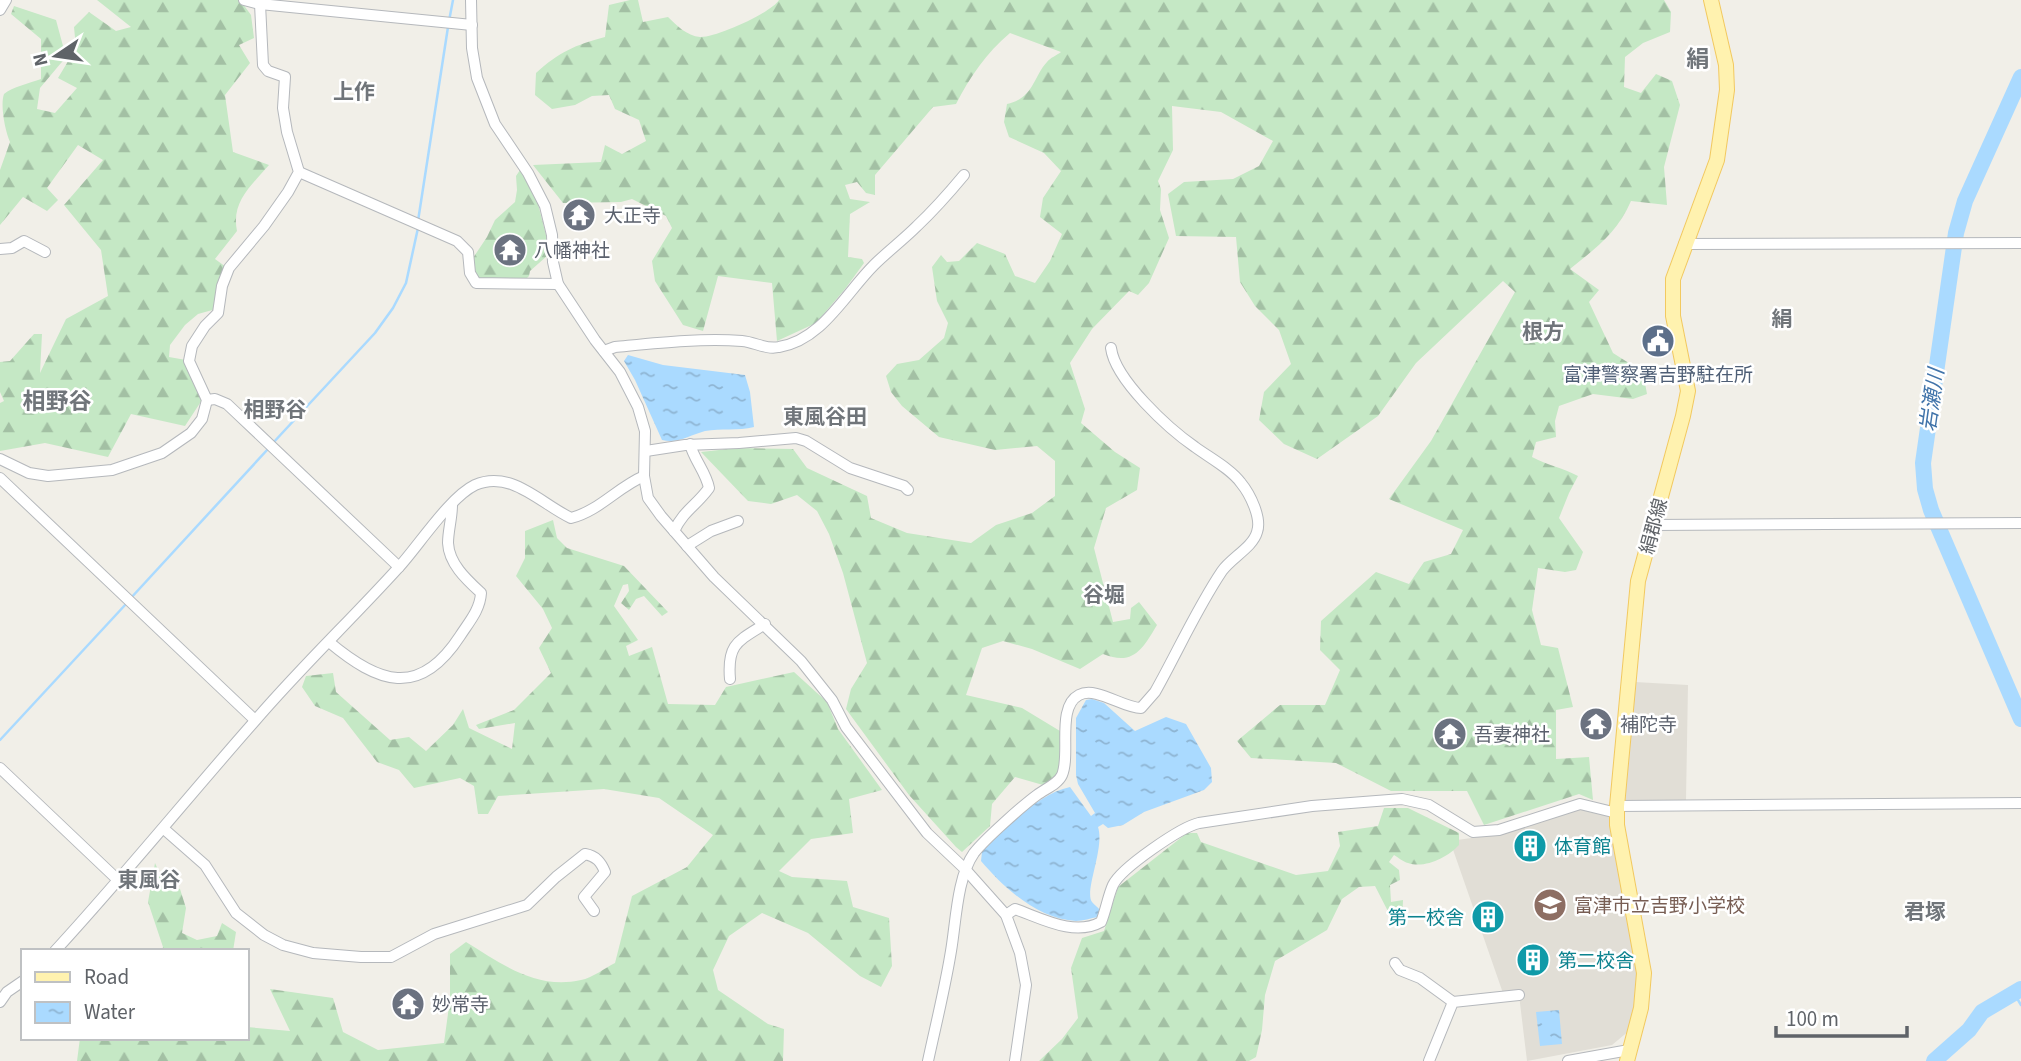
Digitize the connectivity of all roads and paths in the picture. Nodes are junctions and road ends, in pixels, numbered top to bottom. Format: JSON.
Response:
{"nodes":[{"id":1,"x":6,"y":0,"type":"edge"},
{"id":2,"x":244,"y":0,"type":"edge"},
{"id":3,"x":471,"y":0,"type":"edge"},
{"id":4,"x":1711,"y":0,"type":"edge"},
{"id":5,"x":260,"y":4,"type":"junction"},
{"id":6,"x":0,"y":10,"type":"edge"},
{"id":7,"x":472,"y":25,"type":"junction"},
{"id":8,"x":299,"y":172,"type":"junction"},
{"id":9,"x":964,"y":175,"type":"dead end"},
{"id":10,"x":2021,"y":243,"type":"edge"},
{"id":11,"x":1684,"y":244,"type":"junction"},
{"id":12,"x":0,"y":249,"type":"edge"},
{"id":13,"x":46,"y":252,"type":"dead end"},
{"id":14,"x":558,"y":284,"type":"junction"},
{"id":15,"x":1111,"y":348,"type":"dead end"},
{"id":16,"x":604,"y":351,"type":"junction"},
{"id":17,"x":207,"y":400,"type":"junction"},
{"id":18,"x":690,"y":444,"type":"junction"},
{"id":19,"x":646,"y":451,"type":"junction"},
{"id":20,"x":0,"y":459,"type":"edge"},
{"id":21,"x":644,"y":476,"type":"junction"},
{"id":22,"x":0,"y":478,"type":"edge"},
{"id":23,"x":908,"y":490,"type":"dead end"},
{"id":24,"x":452,"y":505,"type":"junction"},
{"id":25,"x":738,"y":521,"type":"dead end"},
{"id":26,"x":2021,"y":523,"type":"edge"},
{"id":27,"x":1652,"y":525,"type":"junction"},
{"id":28,"x":674,"y":531,"type":"junction"},
{"id":29,"x":687,"y":546,"type":"junction"},
{"id":30,"x":399,"y":567,"type":"junction"},
{"id":31,"x":765,"y":624,"type":"junction"},
{"id":32,"x":329,"y":642,"type":"junction"},
{"id":33,"x":730,"y":679,"type":"dead end"},
{"id":34,"x":255,"y":720,"type":"junction"},
{"id":35,"x":0,"y":768,"type":"edge"},
{"id":36,"x":2021,"y":803,"type":"edge"},
{"id":37,"x":1617,"y":809,"type":"junction"},
{"id":38,"x":164,"y":829,"type":"junction"},
{"id":39,"x":965,"y":869,"type":"junction"},
{"id":40,"x":120,"y":881,"type":"junction"},
{"id":41,"x":594,"y":911,"type":"dead end"},
{"id":42,"x":1006,"y":915,"type":"junction"},
{"id":43,"x":57,"y":949,"type":"edge"},
{"id":44,"x":1395,"y":963,"type":"dead end"},
{"id":45,"x":21,"y":982,"type":"edge"},
{"id":46,"x":1519,"y":995,"type":"dead end"},
{"id":47,"x":0,"y":1002,"type":"edge"},
{"id":48,"x":1453,"y":1002,"type":"junction"},
{"id":49,"x":1628,"y":1055,"type":"edge"},
{"id":50,"x":928,"y":1061,"type":"edge"},
{"id":51,"x":1015,"y":1061,"type":"edge"},
{"id":52,"x":1429,"y":1061,"type":"edge"},
{"id":53,"x":1568,"y":1061,"type":"edge"}],
"edges":[{"from":1,"to":6,"type":"street"},
{"from":2,"to":5,"type":"street"},
{"from":3,"to":7,"type":"street"},
{"from":4,"to":11,"type":"main road","name":"絹郡線"},
{"from":5,"to":7,"type":"street"},
{"from":5,"to":8,"type":"street"},
{"from":7,"to":14,"type":"street"},
{"from":8,"to":14,"type":"street"},
{"from":8,"to":17,"type":"street"},
{"from":9,"to":16,"type":"street"},
{"from":10,"to":11,"type":"street"},
{"from":11,"to":27,"type":"main road","name":"絹郡線"},
{"from":12,"to":13,"type":"street"},
{"from":14,"to":16,"type":"street"},
{"from":15,"to":39,"type":"street"},
{"from":16,"to":19,"type":"street"},
{"from":17,"to":20,"type":"street"},
{"from":17,"to":30,"type":"street"},
{"from":18,"to":19,"type":"street"},
{"from":18,"to":23,"type":"street"},
{"from":18,"to":28,"type":"street"},
{"from":19,"to":21,"type":"street"},
{"from":21,"to":24,"type":"street"},
{"from":21,"to":28,"type":"street"},
{"from":22,"to":34,"type":"street"},
{"from":24,"to":30,"type":"street"},
{"from":24,"to":32,"type":"street"},
{"from":25,"to":29,"type":"street"},
{"from":26,"to":27,"type":"street"},
{"from":27,"to":37,"type":"main road","name":"絹郡線"},
{"from":28,"to":29,"type":"street"},
{"from":29,"to":31,"type":"street"},
{"from":30,"to":32,"type":"street"},
{"from":31,"to":33,"type":"street"},
{"from":31,"to":39,"type":"street"},
{"from":32,"to":34,"type":"street"},
{"from":34,"to":38,"type":"street"},
{"from":35,"to":40,"type":"street"},
{"from":36,"to":37,"type":"street"},
{"from":37,"to":42,"type":"street"},
{"from":37,"to":49,"type":"main road","name":"絹郡線"},
{"from":38,"to":40,"type":"street"},
{"from":38,"to":41,"type":"street"},
{"from":39,"to":42,"type":"street"},
{"from":39,"to":50,"type":"street"},
{"from":40,"to":43,"type":"street"},
{"from":42,"to":51,"type":"street"},
{"from":44,"to":48,"type":"street"},
{"from":45,"to":47,"type":"street"},
{"from":46,"to":48,"type":"street"},
{"from":48,"to":52,"type":"street"},
{"from":49,"to":53,"type":"street"}]}
